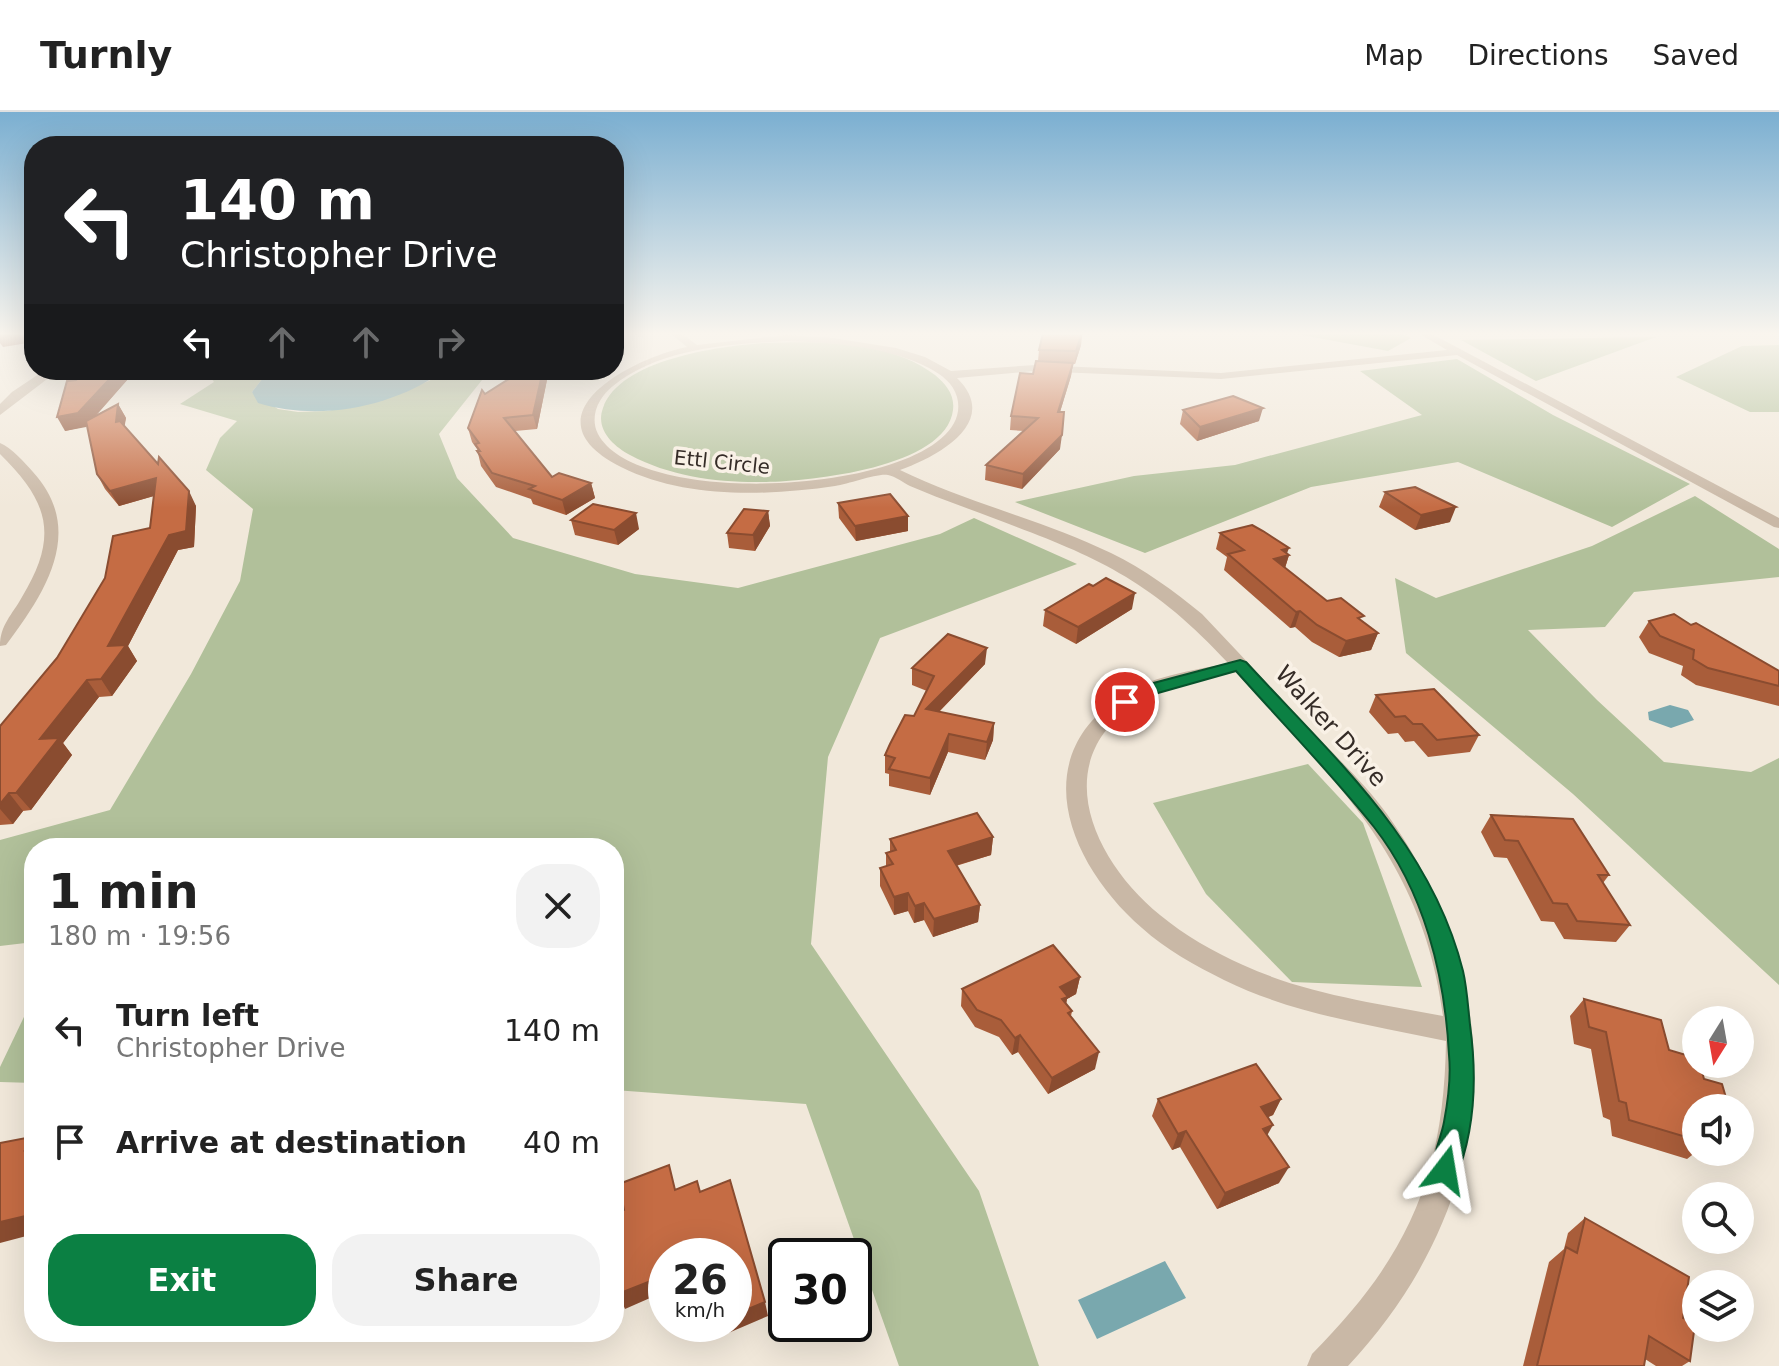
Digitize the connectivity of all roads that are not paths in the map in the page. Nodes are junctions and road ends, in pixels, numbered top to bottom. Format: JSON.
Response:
{"nodes":[{"id":1,"x":20,"y":392,"type":"edge"},
{"id":2,"x":603,"y":392,"type":"edge"},
{"id":3,"x":962,"y":392,"type":"edge"},
{"id":4,"x":1533,"y":392,"type":"edge"},
{"id":5,"x":0,"y":411,"type":"edge"},
{"id":6,"x":0,"y":447,"type":"edge"},
{"id":7,"x":889,"y":470,"type":"junction"},
{"id":8,"x":1779,"y":524,"type":"edge"},
{"id":9,"x":0,"y":641,"type":"edge"},
{"id":10,"x":1240,"y":665,"type":"junction"},
{"id":11,"x":1461,"y":1032,"type":"junction"},
{"id":12,"x":1324,"y":1366,"type":"edge"}],
"edges":[{"from":1,"to":5,"type":"street"},
{"from":2,"to":7,"type":"street","name":"Ettl Circle"},
{"from":3,"to":7,"type":"street","name":"Ettl Circle"},
{"from":4,"to":8,"type":"street"},
{"from":6,"to":9,"type":"street"},
{"from":7,"to":10,"type":"street","name":"Walker Drive"},
{"from":10,"to":11,"type":"street","name":"Walker Drive"},
{"from":10,"to":11,"type":"street"},
{"from":11,"to":12,"type":"street","name":"Walker Drive"}]}
